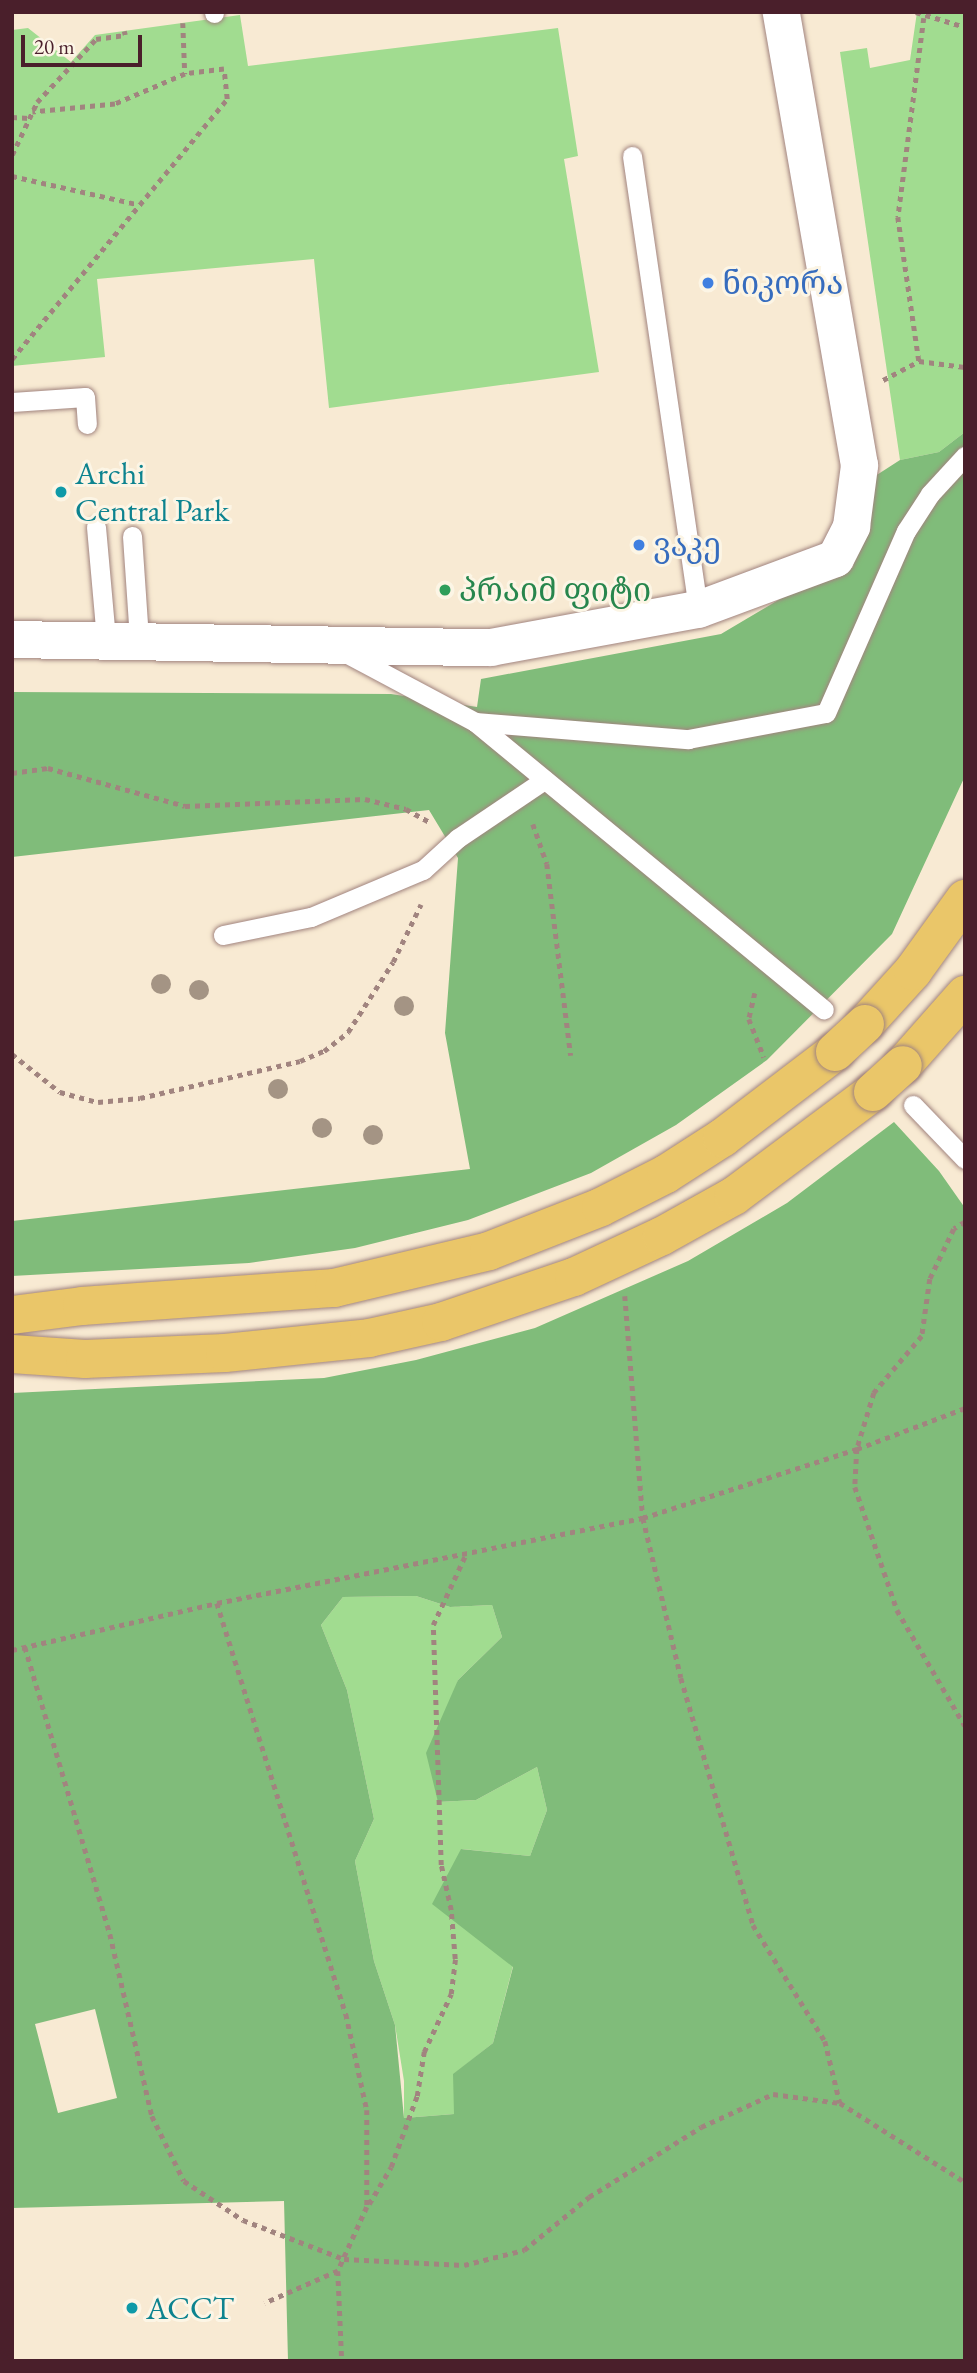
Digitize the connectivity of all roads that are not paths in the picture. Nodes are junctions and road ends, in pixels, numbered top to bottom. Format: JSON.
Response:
{"nodes":[{"id":1,"x":781,"y":12,"type":"edge"},
{"id":2,"x":632,"y":156,"type":"dead end"},
{"id":3,"x":12,"y":402,"type":"edge"},
{"id":4,"x":87,"y":424,"type":"dead end"},
{"id":5,"x":965,"y":456,"type":"edge"},
{"id":6,"x":96,"y":527,"type":"dead end"},
{"id":7,"x":132,"y":536,"type":"dead end"},
{"id":8,"x":698,"y":609,"type":"junction"},
{"id":9,"x":12,"y":639,"type":"edge"},
{"id":10,"x":122,"y":639,"type":"junction"},
{"id":11,"x":334,"y":647,"type":"junction"},
{"id":12,"x":475,"y":722,"type":"junction"},
{"id":13,"x":544,"y":780,"type":"junction"},
{"id":14,"x":965,"y":899,"type":"edge"},
{"id":15,"x":223,"y":935,"type":"dead end"},
{"id":16,"x":965,"y":995,"type":"edge"},
{"id":17,"x":824,"y":1010,"type":"dead end"},
{"id":18,"x":913,"y":1105,"type":"dead end"},
{"id":19,"x":965,"y":1158,"type":"edge"},
{"id":20,"x":12,"y":1315,"type":"edge"},
{"id":21,"x":12,"y":1354,"type":"edge"}],
"edges":[{"from":1,"to":8,"type":"street"},
{"from":2,"to":8,"type":"lane"},
{"from":3,"to":4,"type":"lane"},
{"from":5,"to":12,"type":"lane"},
{"from":6,"to":10,"type":"lane"},
{"from":7,"to":10,"type":"lane"},
{"from":8,"to":11,"type":"street"},
{"from":9,"to":10,"type":"street"},
{"from":10,"to":11,"type":"street"},
{"from":11,"to":12,"type":"lane"},
{"from":12,"to":13,"type":"lane"},
{"from":13,"to":15,"type":"lane"},
{"from":13,"to":17,"type":"lane"},
{"from":14,"to":20,"type":"main road","bridge":true},
{"from":16,"to":21,"type":"main road","bridge":true},
{"from":18,"to":19,"type":"lane"}]}
